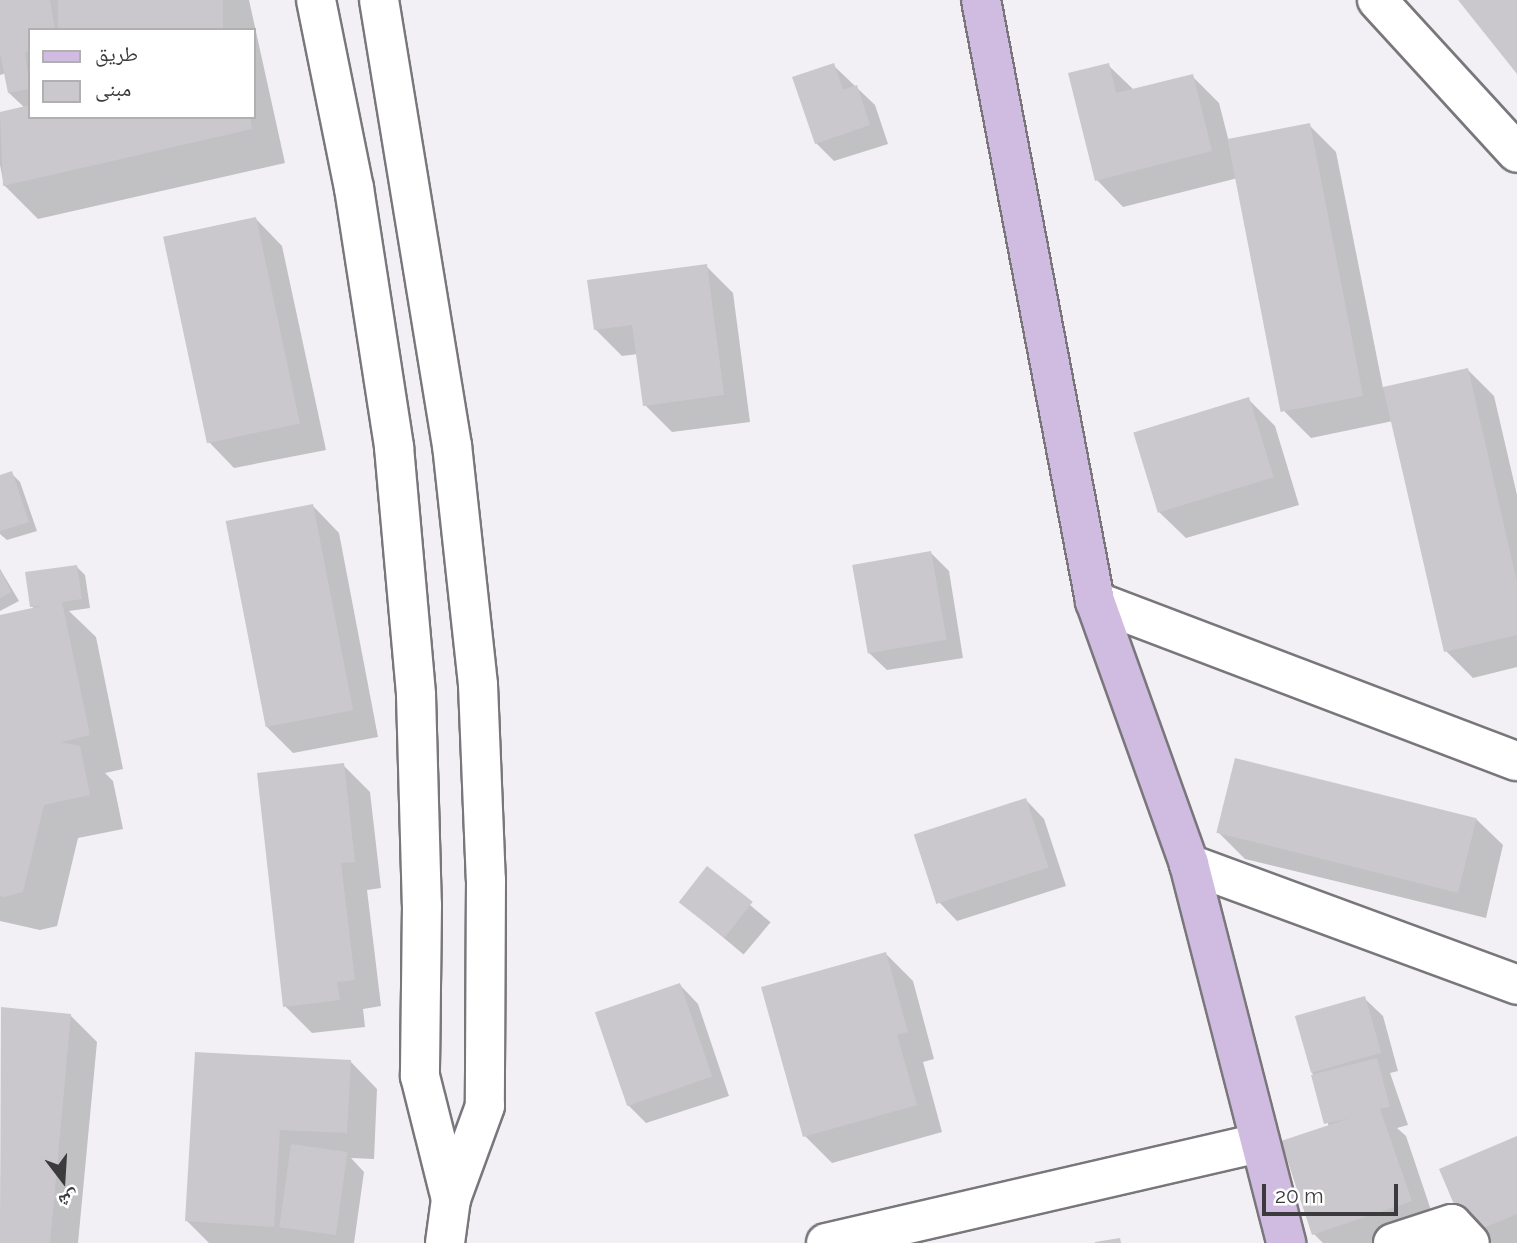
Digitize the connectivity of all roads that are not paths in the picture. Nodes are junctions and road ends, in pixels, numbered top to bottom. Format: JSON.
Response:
{"nodes":[{"id":1,"x":316,"y":0,"type":"edge"},
{"id":2,"x":379,"y":0,"type":"edge"},
{"id":3,"x":981,"y":0,"type":"edge"},
{"id":4,"x":1377,"y":0,"type":"edge"},
{"id":5,"x":1517,"y":153,"type":"edge"},
{"id":6,"x":1095,"y":601,"type":"junction"},
{"id":7,"x":1517,"y":761,"type":"edge"},
{"id":8,"x":1189,"y":864,"type":"junction"},
{"id":9,"x":1517,"y":985,"type":"edge"},
{"id":10,"x":1258,"y":1143,"type":"junction"},
{"id":11,"x":451,"y":1199,"type":"junction"},
{"id":12,"x":445,"y":1243,"type":"edge"},
{"id":13,"x":826,"y":1243,"type":"edge"},
{"id":14,"x":1286,"y":1243,"type":"edge"},
{"id":15,"x":1393,"y":1243,"type":"edge"},
{"id":16,"x":1470,"y":1243,"type":"edge"}],
"edges":[{"from":1,"to":11,"type":"street"},
{"from":2,"to":11,"type":"street"},
{"from":3,"to":6,"type":"main road"},
{"from":4,"to":5,"type":"street"},
{"from":6,"to":7,"type":"street"},
{"from":6,"to":8,"type":"main road"},
{"from":8,"to":9,"type":"street"},
{"from":8,"to":10,"type":"main road"},
{"from":10,"to":13,"type":"street"},
{"from":10,"to":14,"type":"main road"},
{"from":11,"to":12,"type":"street"},
{"from":15,"to":16,"type":"street"}]}
